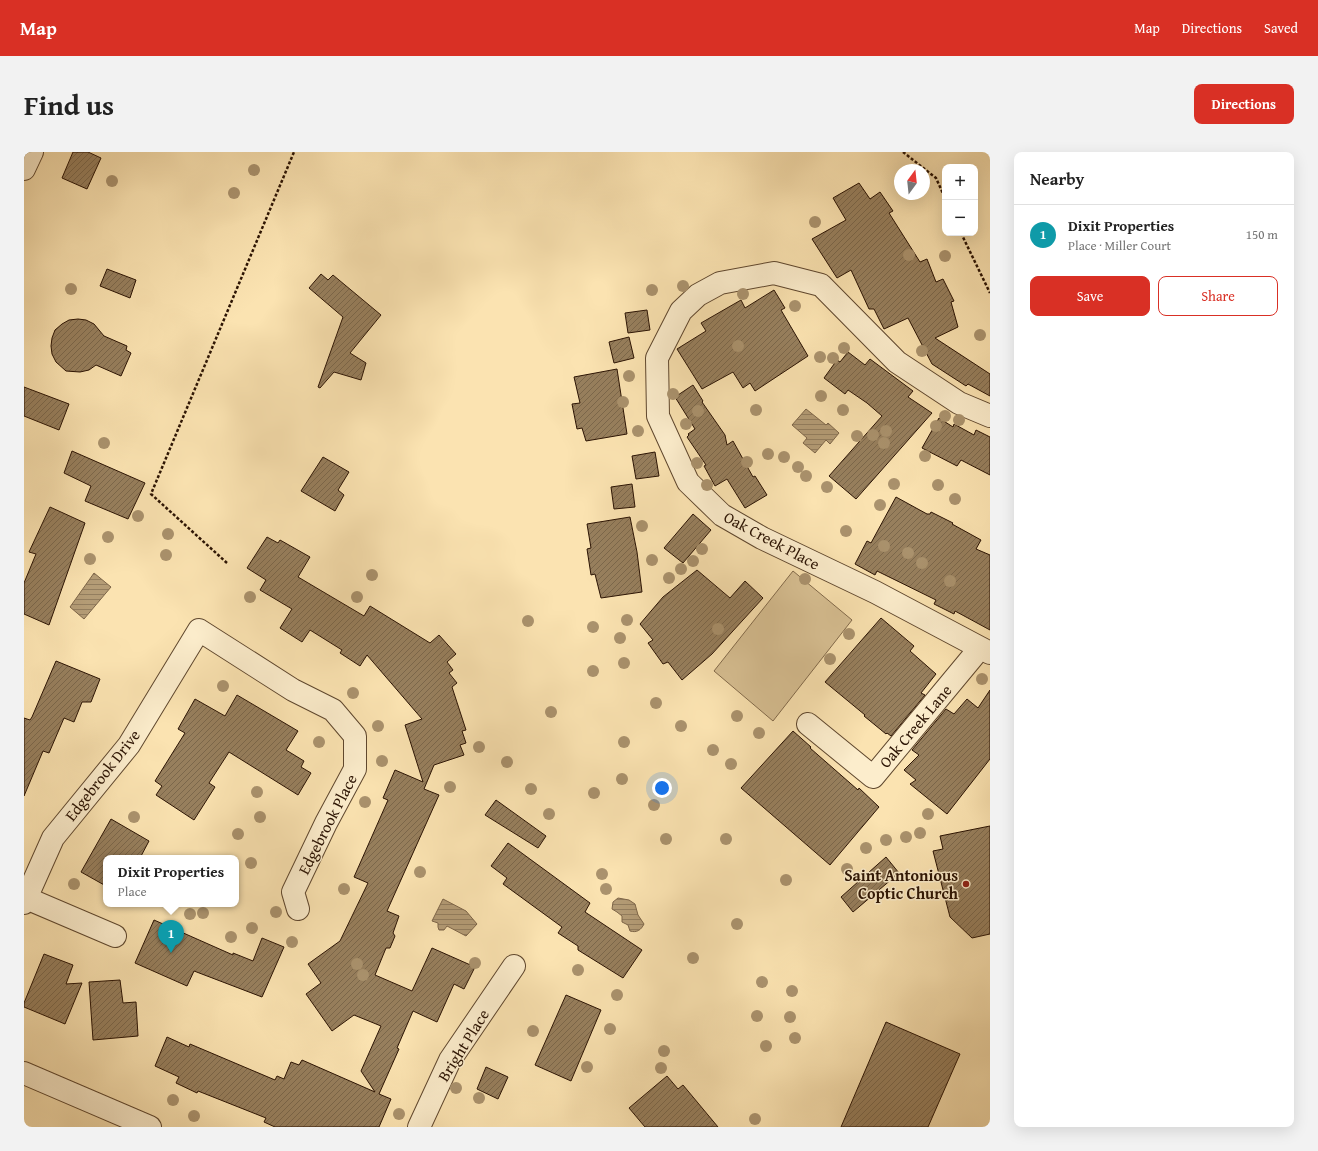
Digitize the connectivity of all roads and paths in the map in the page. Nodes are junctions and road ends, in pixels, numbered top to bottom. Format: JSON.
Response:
{"nodes":[{"id":1,"x":32,"y":152,"type":"edge"},
{"id":2,"x":294,"y":152,"type":"edge"},
{"id":3,"x":904,"y":152,"type":"edge"},
{"id":4,"x":24,"y":169,"type":"edge"},
{"id":5,"x":942,"y":191,"type":"edge"},
{"id":6,"x":962,"y":236,"type":"edge"},
{"id":7,"x":990,"y":293,"type":"edge"},
{"id":8,"x":990,"y":416,"type":"edge"},
{"id":9,"x":227,"y":563,"type":"dead end"},
{"id":10,"x":199,"y":630,"type":"joint"},
{"id":11,"x":985,"y":651,"type":"edge"},
{"id":12,"x":808,"y":724,"type":"dead end"},
{"id":13,"x":25,"y":900,"type":"edge"},
{"id":14,"x":298,"y":909,"type":"dead end"},
{"id":15,"x":115,"y":936,"type":"dead end"},
{"id":16,"x":514,"y":966,"type":"dead end"},
{"id":17,"x":24,"y":1073,"type":"edge"},
{"id":18,"x":150,"y":1127,"type":"edge"},
{"id":19,"x":419,"y":1127,"type":"edge"}],
"edges":[{"from":1,"to":4,"type":"street"},
{"from":2,"to":9,"type":"path"},
{"from":3,"to":5,"type":"path"},
{"from":6,"to":7,"type":"path"},
{"from":8,"to":11,"type":"street","name":"Oak Creek Place"},
{"from":10,"to":13,"type":"street","name":"Edgebrook Drive"},
{"from":10,"to":14,"type":"street","name":"Edgebrook Place"},
{"from":11,"to":12,"type":"street","name":"Oak Creek Lane"},
{"from":13,"to":15,"type":"street"},
{"from":16,"to":19,"type":"street","name":"Bright Place"},
{"from":17,"to":18,"type":"street"}]}
